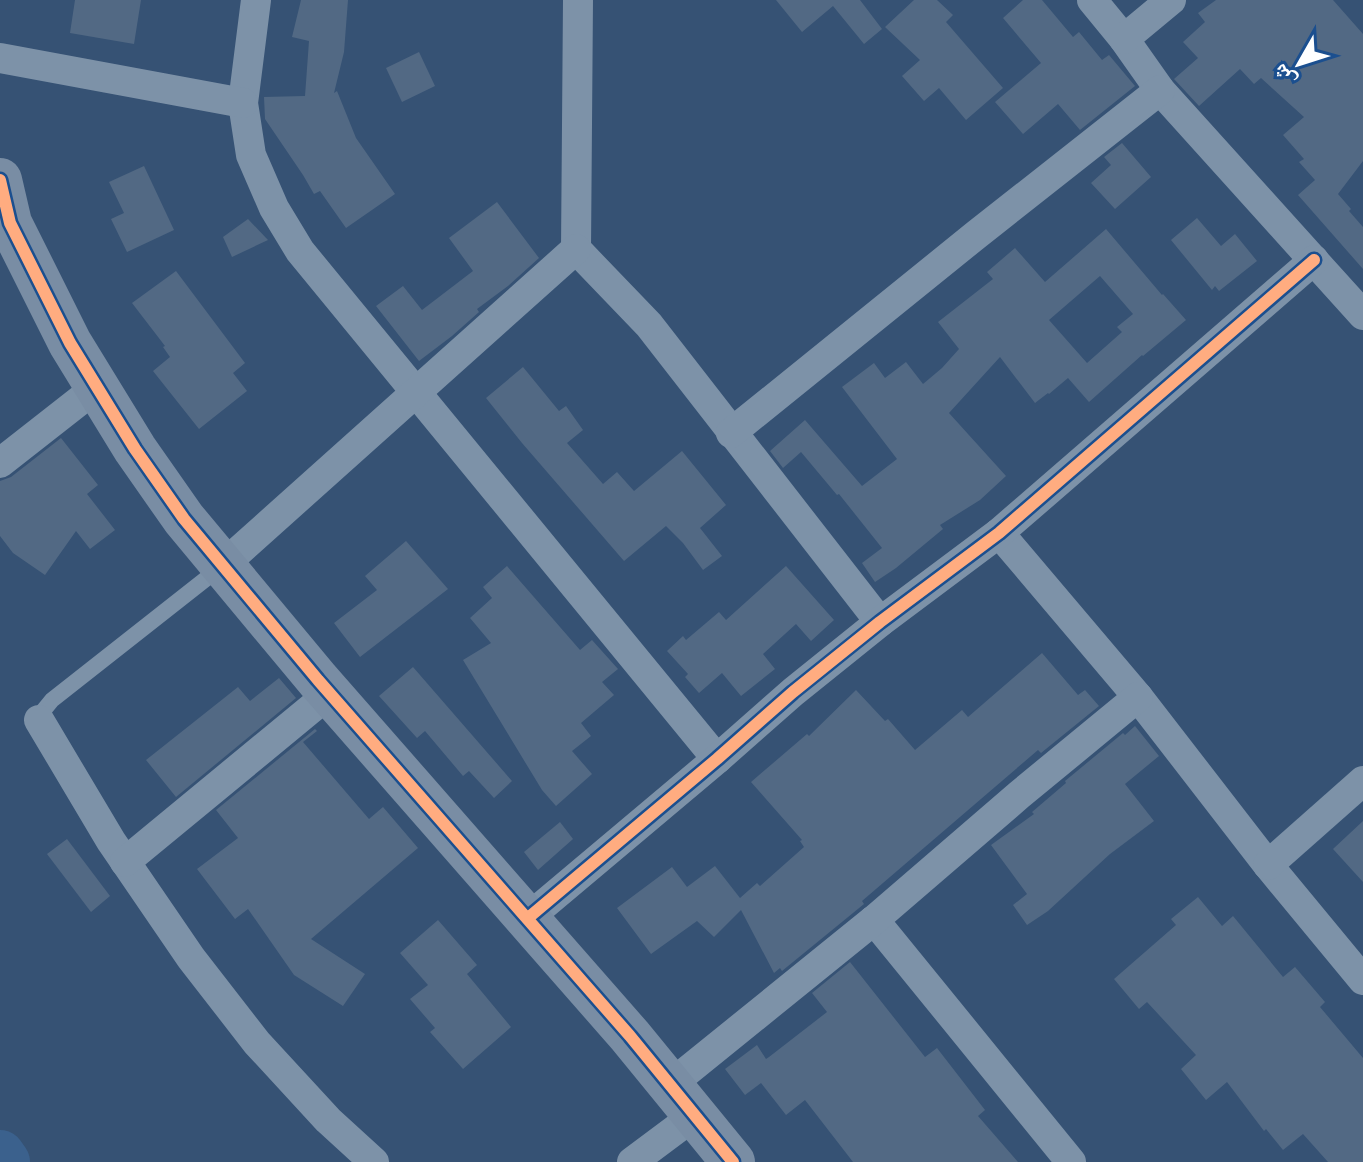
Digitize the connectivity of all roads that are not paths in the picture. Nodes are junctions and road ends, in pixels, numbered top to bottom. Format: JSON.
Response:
{"nodes":[{"id":1,"x":256,"y":0,"type":"edge"},
{"id":2,"x":578,"y":0,"type":"edge"},
{"id":3,"x":1092,"y":0,"type":"edge"},
{"id":4,"x":1171,"y":0,"type":"edge"},
{"id":5,"x":1124,"y":39,"type":"junction"},
{"id":6,"x":0,"y":58,"type":"edge"},
{"id":7,"x":1160,"y":90,"type":"junction"},
{"id":8,"x":243,"y":103,"type":"junction"},
{"id":9,"x":0,"y":180,"type":"edge"},
{"id":10,"x":5,"y":224,"type":"edge"},
{"id":11,"x":576,"y":249,"type":"junction"},
{"id":12,"x":1314,"y":260,"type":"junction"},
{"id":13,"x":1363,"y":315,"type":"edge"},
{"id":14,"x":97,"y":387,"type":"junction"},
{"id":15,"x":416,"y":391,"type":"junction"},
{"id":16,"x":731,"y":433,"type":"junction"},
{"id":17,"x":0,"y":463,"type":"edge"},
{"id":18,"x":999,"y":533,"type":"junction"},
{"id":19,"x":222,"y":566,"type":"junction"},
{"id":20,"x":880,"y":622,"type":"junction"},
{"id":21,"x":330,"y":693,"type":"junction"},
{"id":22,"x":1138,"y":697,"type":"junction"},
{"id":23,"x":39,"y":720,"type":"joint"},
{"id":24,"x":717,"y":759,"type":"junction"},
{"id":25,"x":1363,"y":781,"type":"edge"},
{"id":26,"x":125,"y":862,"type":"junction"},
{"id":27,"x":1268,"y":865,"type":"junction"},
{"id":28,"x":528,"y":918,"type":"junction"},
{"id":29,"x":874,"y":920,"type":"junction"},
{"id":30,"x":1363,"y":980,"type":"edge"},
{"id":31,"x":683,"y":1100,"type":"junction"},
{"id":32,"x":374,"y":1162,"type":"edge"},
{"id":33,"x":632,"y":1162,"type":"edge"},
{"id":34,"x":733,"y":1162,"type":"edge"},
{"id":35,"x":1071,"y":1162,"type":"edge"}],
"edges":[{"from":1,"to":8,"type":"street"},
{"from":2,"to":11,"type":"street"},
{"from":3,"to":5,"type":"street"},
{"from":4,"to":5,"type":"street"},
{"from":5,"to":7,"type":"street"},
{"from":6,"to":8,"type":"street"},
{"from":7,"to":12,"type":"street"},
{"from":7,"to":16,"type":"street"},
{"from":8,"to":15,"type":"street"},
{"from":9,"to":10,"type":"street"},
{"from":10,"to":14,"type":"street"},
{"from":11,"to":15,"type":"street"},
{"from":11,"to":16,"type":"street"},
{"from":12,"to":13,"type":"street"},
{"from":12,"to":18,"type":"street"},
{"from":14,"to":17,"type":"street"},
{"from":14,"to":19,"type":"street"},
{"from":15,"to":19,"type":"street"},
{"from":15,"to":24,"type":"street"},
{"from":16,"to":20,"type":"street"},
{"from":18,"to":20,"type":"street"},
{"from":18,"to":22,"type":"street"},
{"from":19,"to":21,"type":"street"},
{"from":19,"to":23,"type":"lane"},
{"from":20,"to":24,"type":"street"},
{"from":21,"to":26,"type":"street"},
{"from":21,"to":28,"type":"street"},
{"from":22,"to":27,"type":"street"},
{"from":22,"to":29,"type":"street"},
{"from":23,"to":26,"type":"street"},
{"from":24,"to":28,"type":"street"},
{"from":25,"to":27,"type":"street"},
{"from":26,"to":32,"type":"street"},
{"from":27,"to":30,"type":"street"},
{"from":28,"to":31,"type":"street"},
{"from":29,"to":31,"type":"street"},
{"from":29,"to":35,"type":"street"},
{"from":31,"to":33,"type":"street"},
{"from":31,"to":34,"type":"street"}]}
